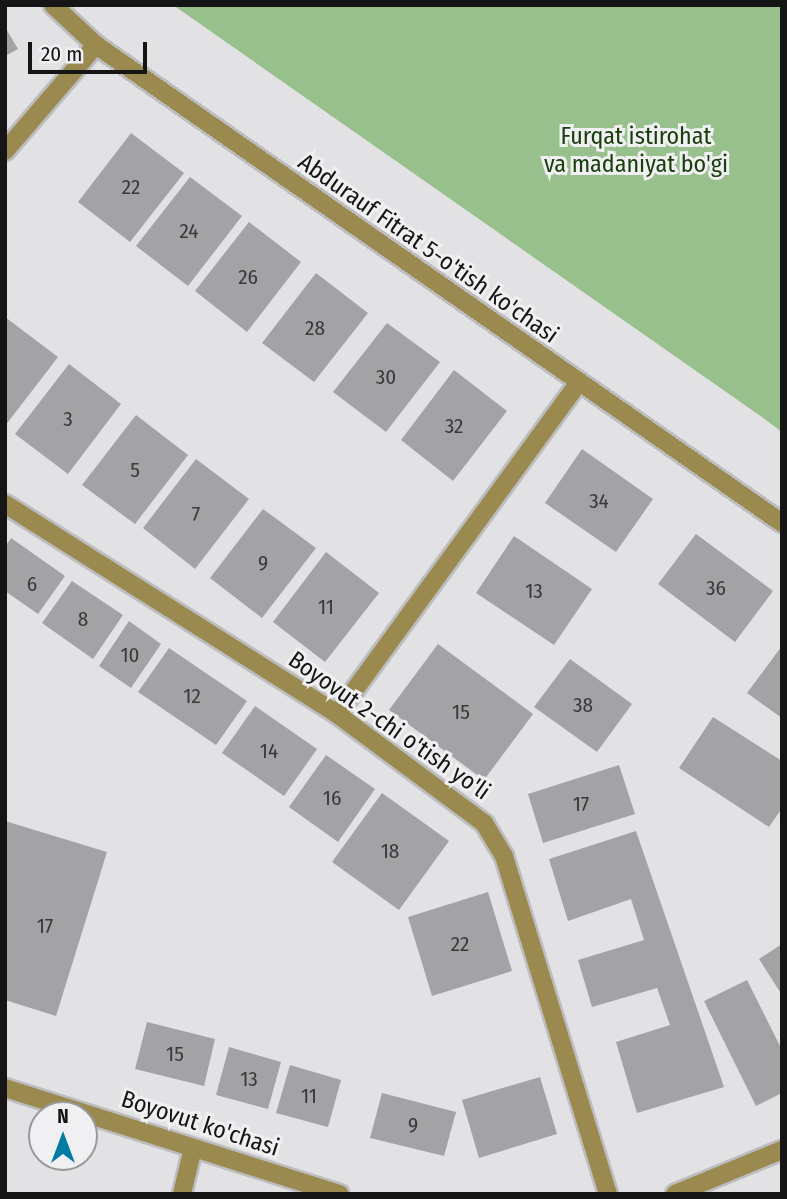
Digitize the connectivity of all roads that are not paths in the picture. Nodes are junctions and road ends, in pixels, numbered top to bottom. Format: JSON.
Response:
{"nodes":[{"id":1,"x":53,"y":5,"type":"edge"},
{"id":2,"x":96,"y":45,"type":"junction"},
{"id":3,"x":5,"y":151,"type":"edge"},
{"id":4,"x":578,"y":383,"type":"junction"},
{"id":5,"x":5,"y":505,"type":"edge"},
{"id":6,"x":782,"y":523,"type":"edge"},
{"id":7,"x":337,"y":714,"type":"junction"},
{"id":8,"x":5,"y":1088,"type":"edge"},
{"id":9,"x":193,"y":1148,"type":"junction"},
{"id":10,"x":782,"y":1150,"type":"edge"},
{"id":11,"x":182,"y":1194,"type":"edge"},
{"id":12,"x":340,"y":1194,"type":"edge"},
{"id":13,"x":608,"y":1194,"type":"edge"},
{"id":14,"x":675,"y":1194,"type":"edge"}],
"edges":[{"from":1,"to":2,"type":"street","name":"Abdurauf Fitrat 5-o'tish ko'chasi"},
{"from":2,"to":3,"type":"street"},
{"from":2,"to":4,"type":"street","name":"Abdurauf Fitrat 5-o'tish ko'chasi"},
{"from":4,"to":6,"type":"street","name":"Abdurauf Fitrat 5-o'tish ko'chasi"},
{"from":4,"to":7,"type":"street"},
{"from":5,"to":7,"type":"street","name":"Boyovut 2-chi o'tish yo'li"},
{"from":7,"to":13,"type":"street","name":"Boyovut 2-chi o'tish yo'li"},
{"from":8,"to":9,"type":"street","name":"Boyovut ko'chasi"},
{"from":9,"to":11,"type":"street"},
{"from":9,"to":12,"type":"street","name":"Boyovut ko'chasi"},
{"from":10,"to":14,"type":"street"}]}
